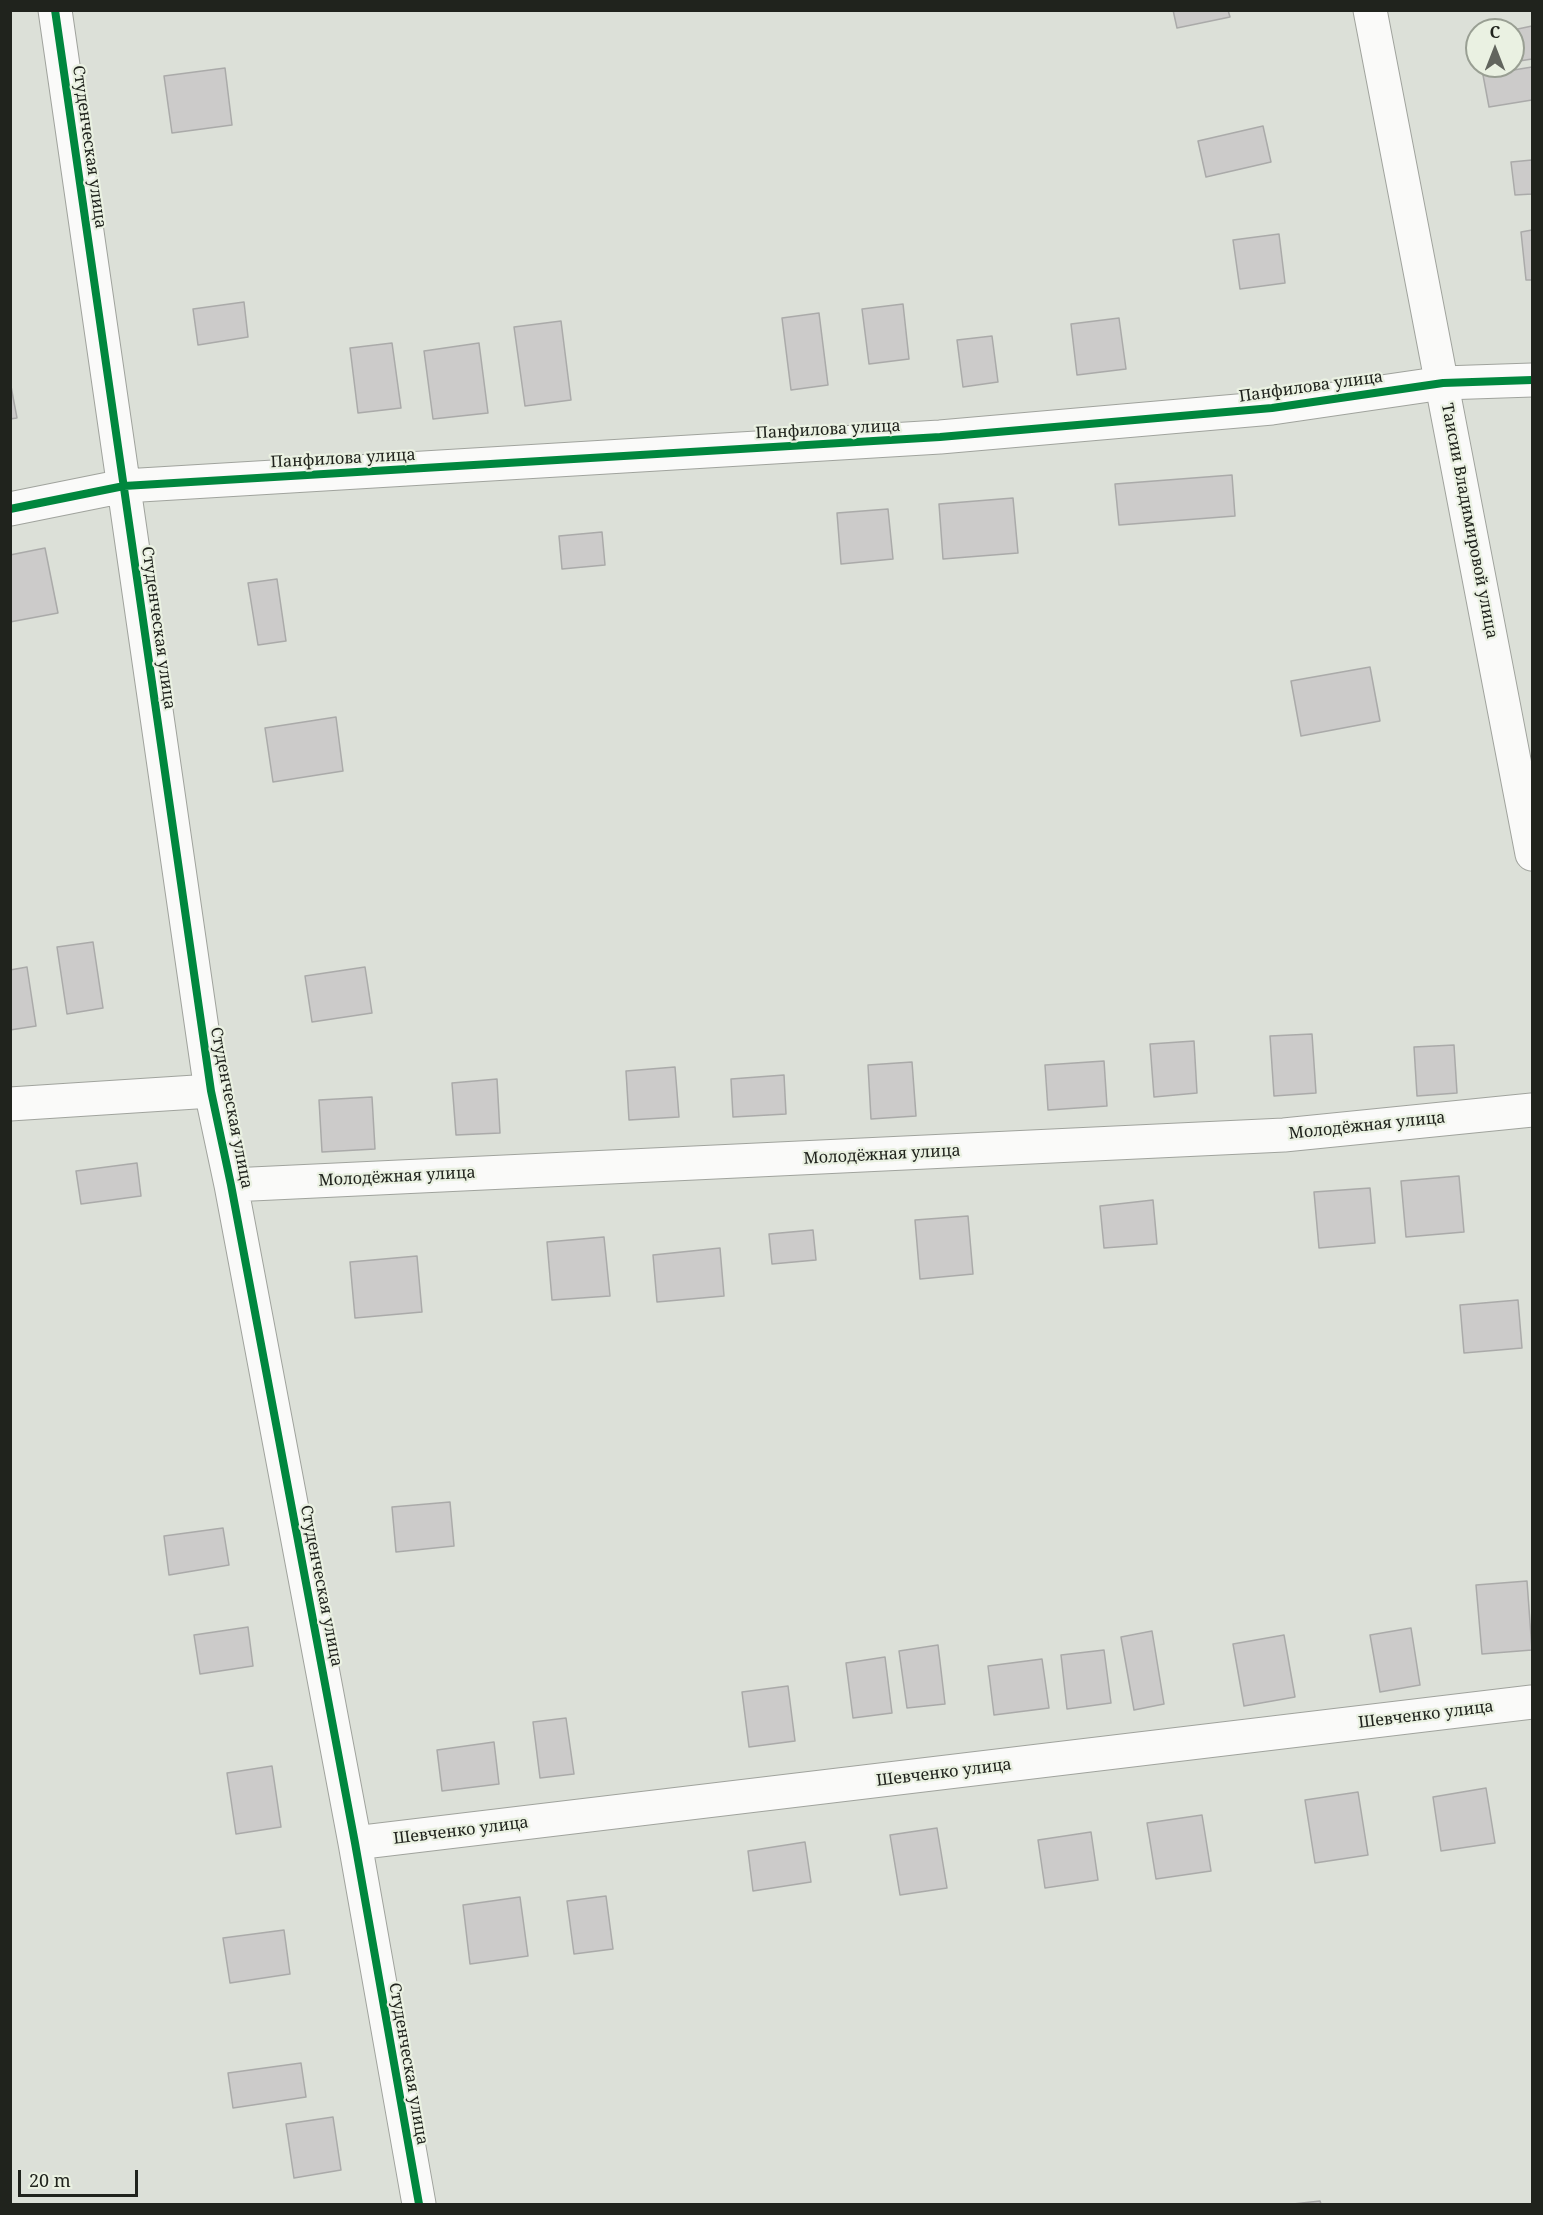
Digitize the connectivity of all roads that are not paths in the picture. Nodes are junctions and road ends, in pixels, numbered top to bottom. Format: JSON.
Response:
{"nodes":[{"id":1,"x":55,"y":10,"type":"edge"},
{"id":2,"x":1370,"y":10,"type":"edge"},
{"id":3,"x":1533,"y":380,"type":"edge"},
{"id":4,"x":1443,"y":383,"type":"junction"},
{"id":5,"x":124,"y":486,"type":"junction"},
{"id":6,"x":10,"y":509,"type":"edge"},
{"id":7,"x":1533,"y":854,"type":"edge"},
{"id":8,"x":211,"y":1091,"type":"junction"},
{"id":9,"x":10,"y":1104,"type":"edge"},
{"id":10,"x":1533,"y":1110,"type":"edge"},
{"id":11,"x":231,"y":1185,"type":"junction"},
{"id":12,"x":1533,"y":1702,"type":"edge"},
{"id":13,"x":355,"y":1843,"type":"junction"},
{"id":14,"x":419,"y":2205,"type":"edge"}],
"edges":[{"from":1,"to":5,"type":"street","name":"Студенческая улица"},
{"from":2,"to":4,"type":"street","name":"Таисии Владимировой улица"},
{"from":3,"to":4,"type":"street","name":"Панфилова улица"},
{"from":4,"to":5,"type":"street","name":"Панфилова улица"},
{"from":4,"to":7,"type":"street","name":"Таисии Владимировой улица"},
{"from":5,"to":6,"type":"street","name":"Панфилова улица"},
{"from":5,"to":8,"type":"street","name":"Студенческая улица"},
{"from":8,"to":9,"type":"street"},
{"from":8,"to":11,"type":"street","name":"Студенческая улица"},
{"from":10,"to":11,"type":"street","name":"Молодёжная улица"},
{"from":11,"to":13,"type":"street","name":"Студенческая улица"},
{"from":12,"to":13,"type":"street","name":"Шевченко улица"},
{"from":13,"to":14,"type":"street","name":"Студенческая улица"}]}
